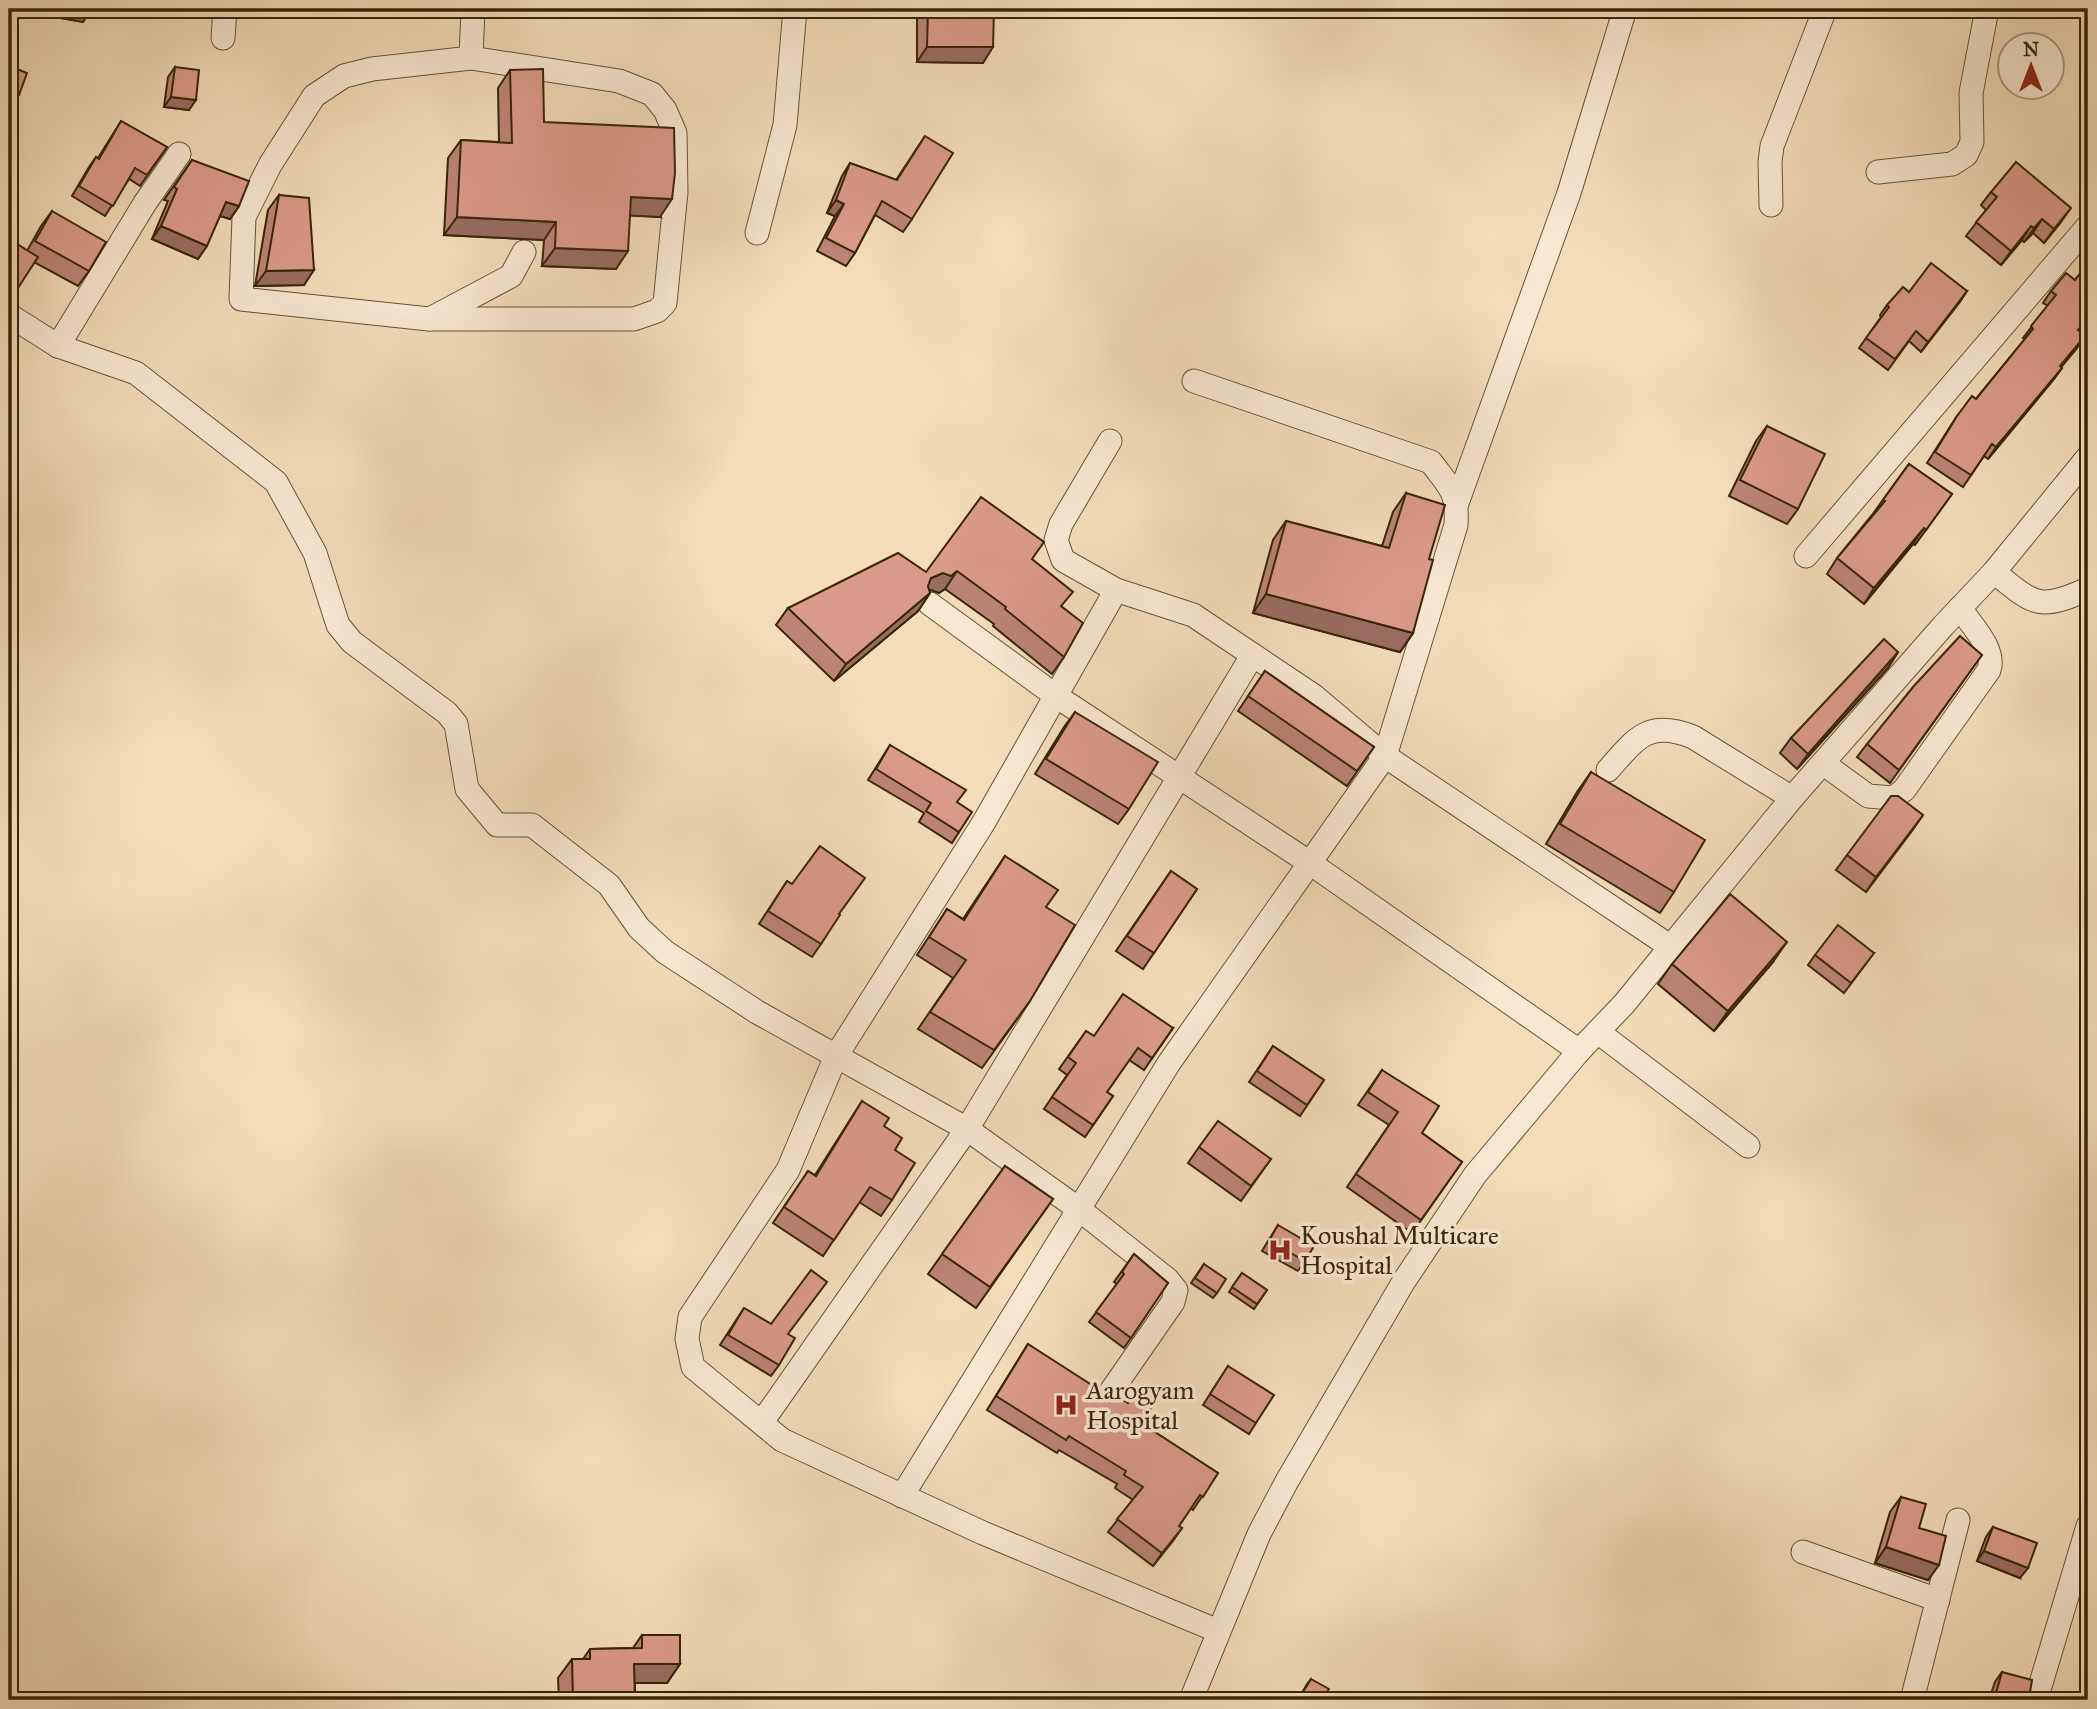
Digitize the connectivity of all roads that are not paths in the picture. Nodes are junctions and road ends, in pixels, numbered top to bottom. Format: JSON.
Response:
{"nodes":[{"id":1,"x":225,"y":9,"type":"edge"},
{"id":2,"x":473,"y":9,"type":"edge"},
{"id":3,"x":795,"y":9,"type":"edge"},
{"id":4,"x":1625,"y":9,"type":"edge"},
{"id":5,"x":1825,"y":9,"type":"edge"},
{"id":6,"x":1987,"y":9,"type":"edge"},
{"id":7,"x":223,"y":38,"type":"dead end"},
{"id":8,"x":471,"y":58,"type":"junction"},
{"id":9,"x":179,"y":154,"type":"dead end"},
{"id":10,"x":1878,"y":172,"type":"dead end"},
{"id":11,"x":1771,"y":205,"type":"dead end"},
{"id":12,"x":2088,"y":226,"type":"edge"},
{"id":13,"x":757,"y":233,"type":"dead end"},
{"id":14,"x":524,"y":252,"type":"dead end"},
{"id":15,"x":9,"y":315,"type":"edge"},
{"id":16,"x":429,"y":319,"type":"junction"},
{"id":17,"x":58,"y":346,"type":"junction"},
{"id":18,"x":1194,"y":381,"type":"dead end"},
{"id":19,"x":1110,"y":441,"type":"dead end"},
{"id":20,"x":2088,"y":457,"type":"edge"},
{"id":21,"x":1457,"y":503,"type":"junction"},
{"id":22,"x":1806,"y":556,"type":"dead end"},
{"id":23,"x":1994,"y":572,"type":"junction"},
{"id":24,"x":2088,"y":589,"type":"edge"},
{"id":25,"x":1116,"y":590,"type":"junction"},
{"id":26,"x":930,"y":604,"type":"edge"},
{"id":27,"x":1960,"y":608,"type":"junction"},
{"id":28,"x":1252,"y":656,"type":"junction"},
{"id":29,"x":1056,"y":695,"type":"junction"},
{"id":30,"x":1385,"y":756,"type":"junction"},
{"id":31,"x":1824,"y":764,"type":"junction"},
{"id":32,"x":1608,"y":770,"type":"dead end"},
{"id":33,"x":1179,"y":777,"type":"junction"},
{"id":34,"x":1792,"y":798,"type":"junction"},
{"id":35,"x":1310,"y":863,"type":"junction"},
{"id":36,"x":1671,"y":947,"type":"junction"},
{"id":37,"x":1598,"y":1032,"type":"junction"},
{"id":38,"x":1579,"y":1051,"type":"junction"},
{"id":39,"x":836,"y":1056,"type":"junction"},
{"id":40,"x":967,"y":1129,"type":"junction"},
{"id":41,"x":1748,"y":1146,"type":"dead end"},
{"id":42,"x":1080,"y":1210,"type":"junction"},
{"id":43,"x":1107,"y":1397,"type":"edge"},
{"id":44,"x":762,"y":1422,"type":"junction"},
{"id":45,"x":902,"y":1496,"type":"junction"},
{"id":46,"x":1958,"y":1520,"type":"dead end"},
{"id":47,"x":2088,"y":1526,"type":"edge"},
{"id":48,"x":1803,"y":1552,"type":"dead end"},
{"id":49,"x":1938,"y":1600,"type":"junction"},
{"id":50,"x":1218,"y":1632,"type":"junction"},
{"id":51,"x":1191,"y":1700,"type":"edge"},
{"id":52,"x":1912,"y":1700,"type":"edge"},
{"id":53,"x":2036,"y":1700,"type":"edge"}],
"edges":[{"from":1,"to":7,"type":"street"},
{"from":2,"to":8,"type":"street"},
{"from":3,"to":13,"type":"street"},
{"from":4,"to":21,"type":"street"},
{"from":5,"to":11,"type":"street"},
{"from":6,"to":10,"type":"street"},
{"from":8,"to":16,"type":"street"},
{"from":8,"to":16,"type":"street"},
{"from":9,"to":17,"type":"street"},
{"from":12,"to":22,"type":"street"},
{"from":14,"to":16,"type":"street"},
{"from":15,"to":17,"type":"street"},
{"from":17,"to":39,"type":"street"},
{"from":18,"to":21,"type":"street"},
{"from":19,"to":25,"type":"street"},
{"from":20,"to":23,"type":"street"},
{"from":21,"to":30,"type":"street"},
{"from":23,"to":24,"type":"street"},
{"from":23,"to":27,"type":"street"},
{"from":25,"to":28,"type":"street"},
{"from":25,"to":29,"type":"street"},
{"from":26,"to":29,"type":"street"},
{"from":27,"to":31,"type":"street"},
{"from":27,"to":31,"type":"street"},
{"from":28,"to":30,"type":"street"},
{"from":28,"to":33,"type":"street"},
{"from":29,"to":33,"type":"street"},
{"from":29,"to":39,"type":"street"},
{"from":30,"to":35,"type":"street"},
{"from":30,"to":36,"type":"street"},
{"from":31,"to":34,"type":"street"},
{"from":32,"to":34,"type":"street"},
{"from":33,"to":35,"type":"street"},
{"from":33,"to":40,"type":"street"},
{"from":34,"to":36,"type":"street"},
{"from":35,"to":38,"type":"street"},
{"from":35,"to":42,"type":"street"},
{"from":36,"to":37,"type":"street"},
{"from":37,"to":38,"type":"street"},
{"from":37,"to":41,"type":"street"},
{"from":38,"to":50,"type":"street"},
{"from":39,"to":40,"type":"street"},
{"from":39,"to":44,"type":"street"},
{"from":40,"to":42,"type":"street"},
{"from":40,"to":44,"type":"street"},
{"from":42,"to":43,"type":"street"},
{"from":42,"to":45,"type":"street"},
{"from":44,"to":45,"type":"street"},
{"from":45,"to":50,"type":"street"},
{"from":46,"to":49,"type":"street"},
{"from":47,"to":53,"type":"street"},
{"from":48,"to":49,"type":"street"},
{"from":49,"to":52,"type":"street"},
{"from":50,"to":51,"type":"street"}]}
